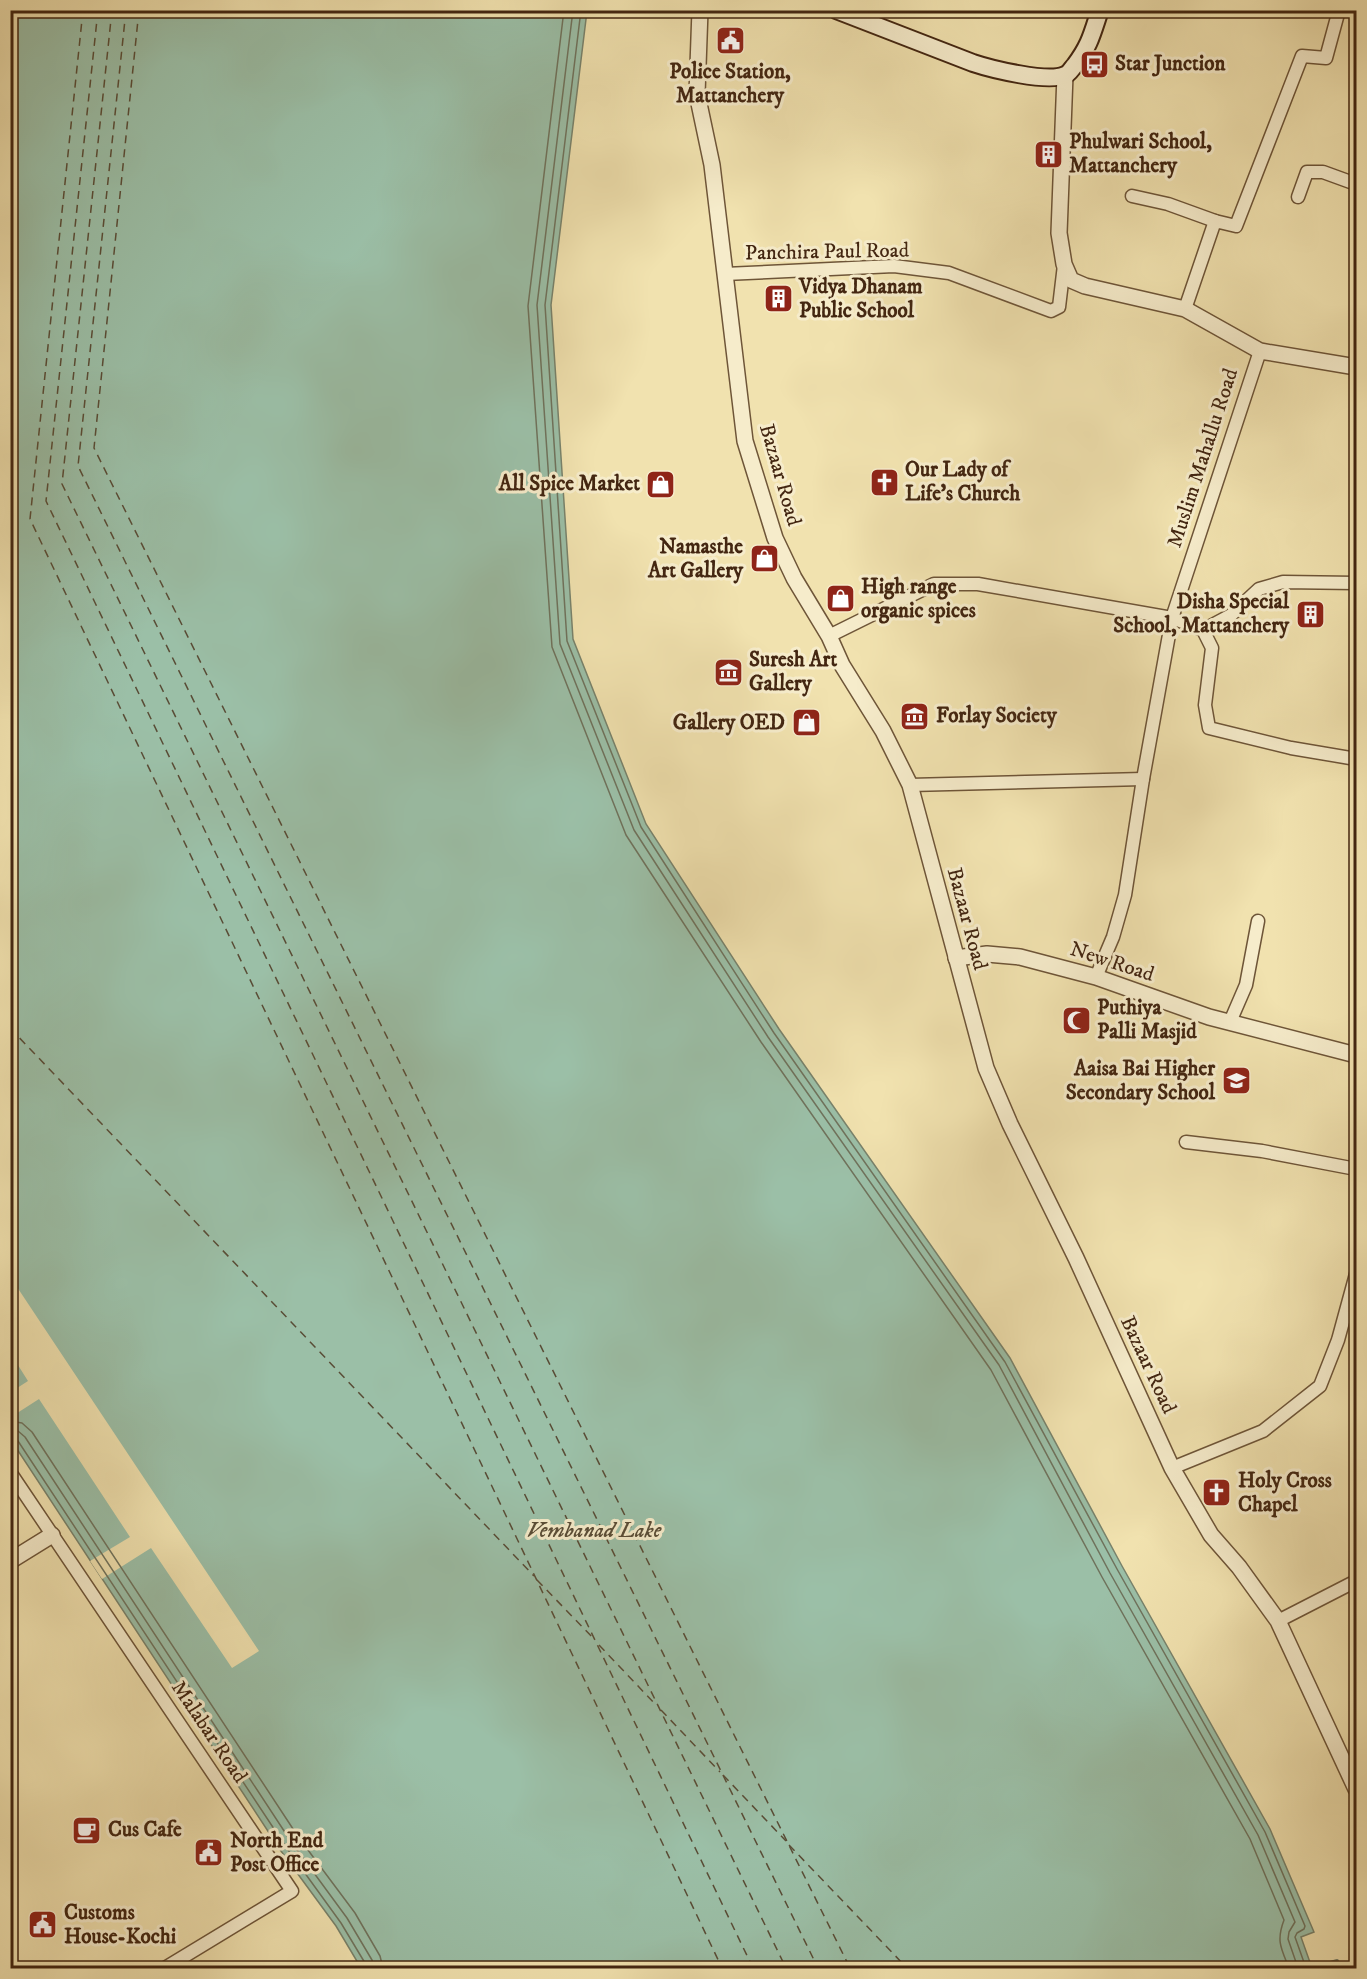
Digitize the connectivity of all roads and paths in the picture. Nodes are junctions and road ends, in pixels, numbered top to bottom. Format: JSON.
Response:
{"nodes":[{"id":1,"x":700,"y":10,"type":"edge"},
{"id":2,"x":836,"y":10,"type":"edge"},
{"id":3,"x":1100,"y":10,"type":"edge"},
{"id":4,"x":1339,"y":10,"type":"edge"},
{"id":5,"x":1065,"y":75,"type":"junction"},
{"id":6,"x":1356,"y":184,"type":"edge"},
{"id":7,"x":1132,"y":196,"type":"dead end"},
{"id":8,"x":1298,"y":197,"type":"dead end"},
{"id":9,"x":1215,"y":221,"type":"junction"},
{"id":10,"x":1064,"y":264,"type":"junction"},
{"id":11,"x":725,"y":274,"type":"junction"},
{"id":12,"x":1185,"y":309,"type":"junction"},
{"id":13,"x":1260,"y":351,"type":"junction"},
{"id":14,"x":1356,"y":367,"type":"edge"},
{"id":15,"x":1356,"y":583,"type":"edge"},
{"id":16,"x":1172,"y":618,"type":"junction"},
{"id":17,"x":1203,"y":630,"type":"junction"},
{"id":18,"x":829,"y":636,"type":"junction"},
{"id":19,"x":1356,"y":759,"type":"edge"},
{"id":20,"x":1143,"y":778,"type":"junction"},
{"id":21,"x":910,"y":785,"type":"junction"},
{"id":22,"x":1258,"y":921,"type":"dead end"},
{"id":23,"x":956,"y":958,"type":"junction"},
{"id":24,"x":1096,"y":977,"type":"junction"},
{"id":25,"x":1230,"y":1022,"type":"junction"},
{"id":26,"x":1356,"y":1055,"type":"edge"},
{"id":27,"x":1186,"y":1142,"type":"dead end"},
{"id":28,"x":1356,"y":1169,"type":"edge"},
{"id":29,"x":1356,"y":1274,"type":"edge"},
{"id":30,"x":1172,"y":1468,"type":"junction"},
{"id":31,"x":10,"y":1472,"type":"edge"},
{"id":32,"x":52,"y":1534,"type":"junction"},
{"id":33,"x":10,"y":1561,"type":"edge"},
{"id":34,"x":1356,"y":1581,"type":"edge"},
{"id":35,"x":1278,"y":1621,"type":"junction"},
{"id":36,"x":1356,"y":1789,"type":"edge"},
{"id":37,"x":165,"y":1968,"type":"edge"}],
"edges":[{"from":1,"to":11,"type":"street","name":"Bazaar Road"},
{"from":2,"to":5,"type":"main road"},
{"from":3,"to":5,"type":"main road"},
{"from":4,"to":9,"type":"street"},
{"from":5,"to":10,"type":"street"},
{"from":6,"to":8,"type":"street"},
{"from":7,"to":9,"type":"street"},
{"from":9,"to":12,"type":"street"},
{"from":10,"to":11,"type":"street","name":"Panchira Paul Road"},
{"from":10,"to":12,"type":"street","name":"Muslim Mahallu Road"},
{"from":11,"to":18,"type":"street","name":"Bazaar Road"},
{"from":12,"to":13,"type":"street","name":"Muslim Mahallu Road"},
{"from":13,"to":14,"type":"street"},
{"from":13,"to":16,"type":"street","name":"Muslim Mahallu Road"},
{"from":15,"to":17,"type":"street"},
{"from":16,"to":17,"type":"street"},
{"from":16,"to":18,"type":"street"},
{"from":16,"to":20,"type":"street","name":"Muslim Mahallu Road"},
{"from":17,"to":19,"type":"street"},
{"from":18,"to":21,"type":"street","name":"Bazaar Road"},
{"from":20,"to":21,"type":"street"},
{"from":20,"to":24,"type":"street","name":"Muslim Mahallu Road"},
{"from":21,"to":23,"type":"street","name":"Bazaar Road"},
{"from":22,"to":25,"type":"street"},
{"from":23,"to":24,"type":"street","name":"New Road"},
{"from":23,"to":30,"type":"street","name":"Bazaar Road"},
{"from":24,"to":25,"type":"street","name":"New Road"},
{"from":25,"to":26,"type":"street","name":"New Road"},
{"from":27,"to":28,"type":"street"},
{"from":29,"to":30,"type":"street"},
{"from":30,"to":35,"type":"street","name":"Bazaar Road"},
{"from":31,"to":32,"type":"street","name":"Malabar Road"},
{"from":32,"to":33,"type":"street"},
{"from":32,"to":37,"type":"street","name":"Malabar Road"},
{"from":34,"to":35,"type":"street"},
{"from":35,"to":36,"type":"street","name":"Bazaar Road"}]}
